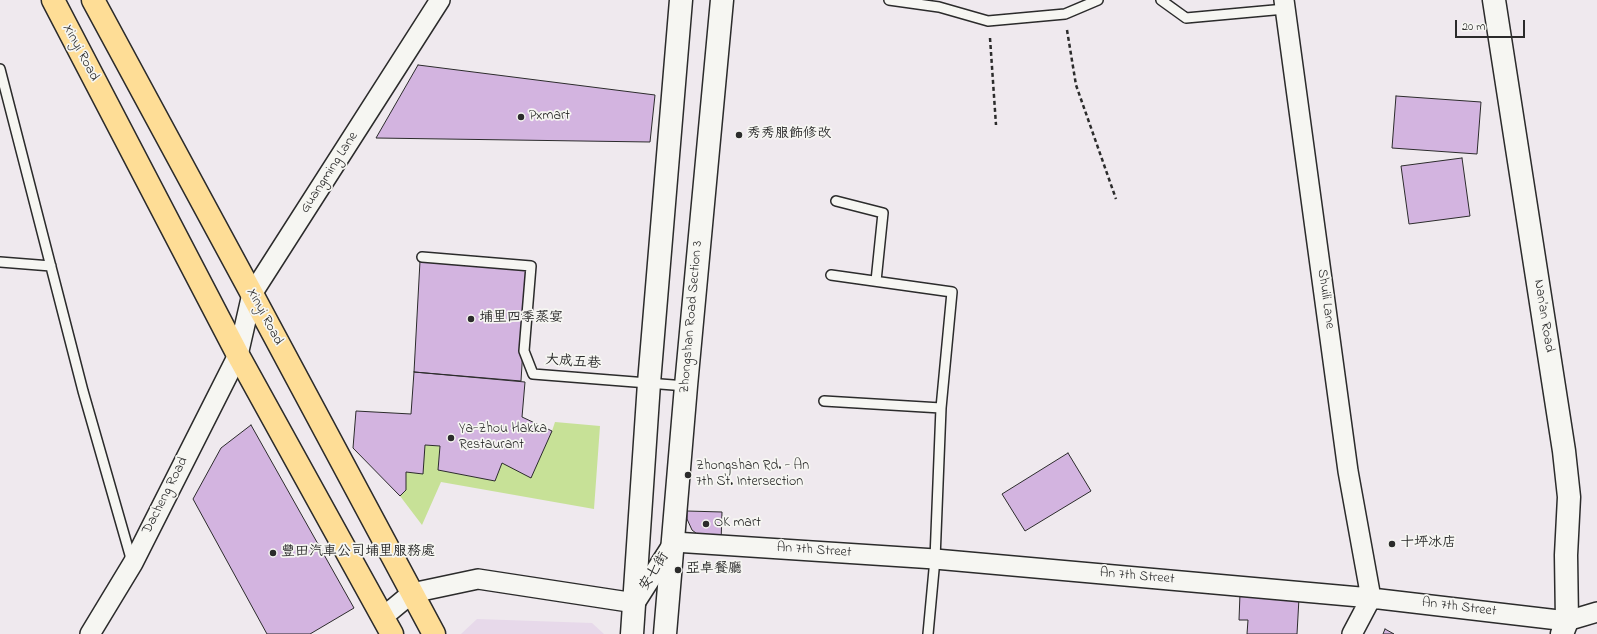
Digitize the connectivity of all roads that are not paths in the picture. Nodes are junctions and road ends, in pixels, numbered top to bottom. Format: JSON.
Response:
{"nodes":[{"id":1,"x":52,"y":0,"type":"edge"},
{"id":2,"x":93,"y":0,"type":"edge"},
{"id":3,"x":440,"y":0,"type":"edge"},
{"id":4,"x":681,"y":0,"type":"edge"},
{"id":5,"x":722,"y":0,"type":"edge"},
{"id":6,"x":889,"y":0,"type":"edge"},
{"id":7,"x":1098,"y":0,"type":"edge"},
{"id":8,"x":1161,"y":0,"type":"edge"},
{"id":9,"x":1494,"y":0,"type":"edge"},
{"id":10,"x":1284,"y":5,"type":"edge"},
{"id":11,"x":0,"y":69,"type":"edge"},
{"id":12,"x":836,"y":201,"type":"dead end"},
{"id":13,"x":422,"y":258,"type":"dead end"},
{"id":14,"x":0,"y":262,"type":"edge"},
{"id":15,"x":51,"y":266,"type":"junction"},
{"id":16,"x":831,"y":275,"type":"dead end"},
{"id":17,"x":876,"y":282,"type":"junction"},
{"id":18,"x":252,"y":294,"type":"junction"},
{"id":19,"x":238,"y":355,"type":"junction"},
{"id":20,"x":649,"y":383,"type":"junction"},
{"id":21,"x":686,"y":386,"type":"junction"},
{"id":22,"x":824,"y":401,"type":"dead end"},
{"id":23,"x":941,"y":408,"type":"junction"},
{"id":24,"x":674,"y":542,"type":"junction"},
{"id":25,"x":935,"y":559,"type":"junction"},
{"id":26,"x":132,"y":563,"type":"junction"},
{"id":27,"x":412,"y":593,"type":"junction"},
{"id":28,"x":1371,"y":598,"type":"junction"},
{"id":29,"x":635,"y":603,"type":"junction"},
{"id":30,"x":1597,"y":612,"type":"edge"},
{"id":31,"x":388,"y":626,"type":"edge"},
{"id":32,"x":1564,"y":628,"type":"edge"},
{"id":33,"x":90,"y":634,"type":"edge"},
{"id":34,"x":434,"y":634,"type":"edge"},
{"id":35,"x":632,"y":634,"type":"edge"},
{"id":36,"x":666,"y":634,"type":"edge"},
{"id":37,"x":928,"y":634,"type":"edge"},
{"id":38,"x":1352,"y":634,"type":"edge"}],
"edges":[{"from":1,"to":19,"type":"main road","name":"Xinyi Road"},
{"from":2,"to":18,"type":"main road","name":"Xinyi Road"},
{"from":3,"to":18,"type":"street","name":"Guangming Lane"},
{"from":4,"to":20,"type":"street"},
{"from":5,"to":21,"type":"street","name":"Zhongshan Road Section 3"},
{"from":6,"to":7,"type":"lane"},
{"from":8,"to":10,"type":"lane"},
{"from":9,"to":32,"type":"street","name":"Nan’an Road"},
{"from":10,"to":28,"type":"street","name":"Shuili Lane"},
{"from":11,"to":15,"type":"lane"},
{"from":12,"to":17,"type":"lane"},
{"from":13,"to":20,"type":"lane","name":"大成五巷"},
{"from":14,"to":15,"type":"lane"},
{"from":15,"to":26,"type":"lane"},
{"from":16,"to":17,"type":"lane"},
{"from":17,"to":23,"type":"lane"},
{"from":18,"to":19,"type":"street","name":"Guangming Lane"},
{"from":18,"to":27,"type":"main road","name":"Xinyi Road"},
{"from":19,"to":26,"type":"street","name":"Dacheng Road"},
{"from":19,"to":31,"type":"main road","name":"Xinyi Road"},
{"from":20,"to":21,"type":"lane","name":"大成五巷"},
{"from":20,"to":29,"type":"street"},
{"from":21,"to":24,"type":"street","name":"Zhongshan Road Section 3"},
{"from":22,"to":23,"type":"lane"},
{"from":23,"to":25,"type":"lane"},
{"from":24,"to":25,"type":"street","name":"An 7th Street"},
{"from":24,"to":29,"type":"street","name":"安七街"},
{"from":24,"to":36,"type":"street","name":"Zhongshan Road Section 3"},
{"from":25,"to":28,"type":"street","name":"An 7th Street"},
{"from":25,"to":37,"type":"lane"},
{"from":26,"to":33,"type":"street","name":"Dacheng Road"},
{"from":27,"to":29,"type":"street"},
{"from":27,"to":31,"type":"street"},
{"from":27,"to":34,"type":"main road","name":"Xinyi Road"},
{"from":28,"to":32,"type":"street","name":"An 7th Street"},
{"from":28,"to":38,"type":"street"},
{"from":29,"to":35,"type":"street"},
{"from":30,"to":32,"type":"street","name":"An 7th Street"}]}
